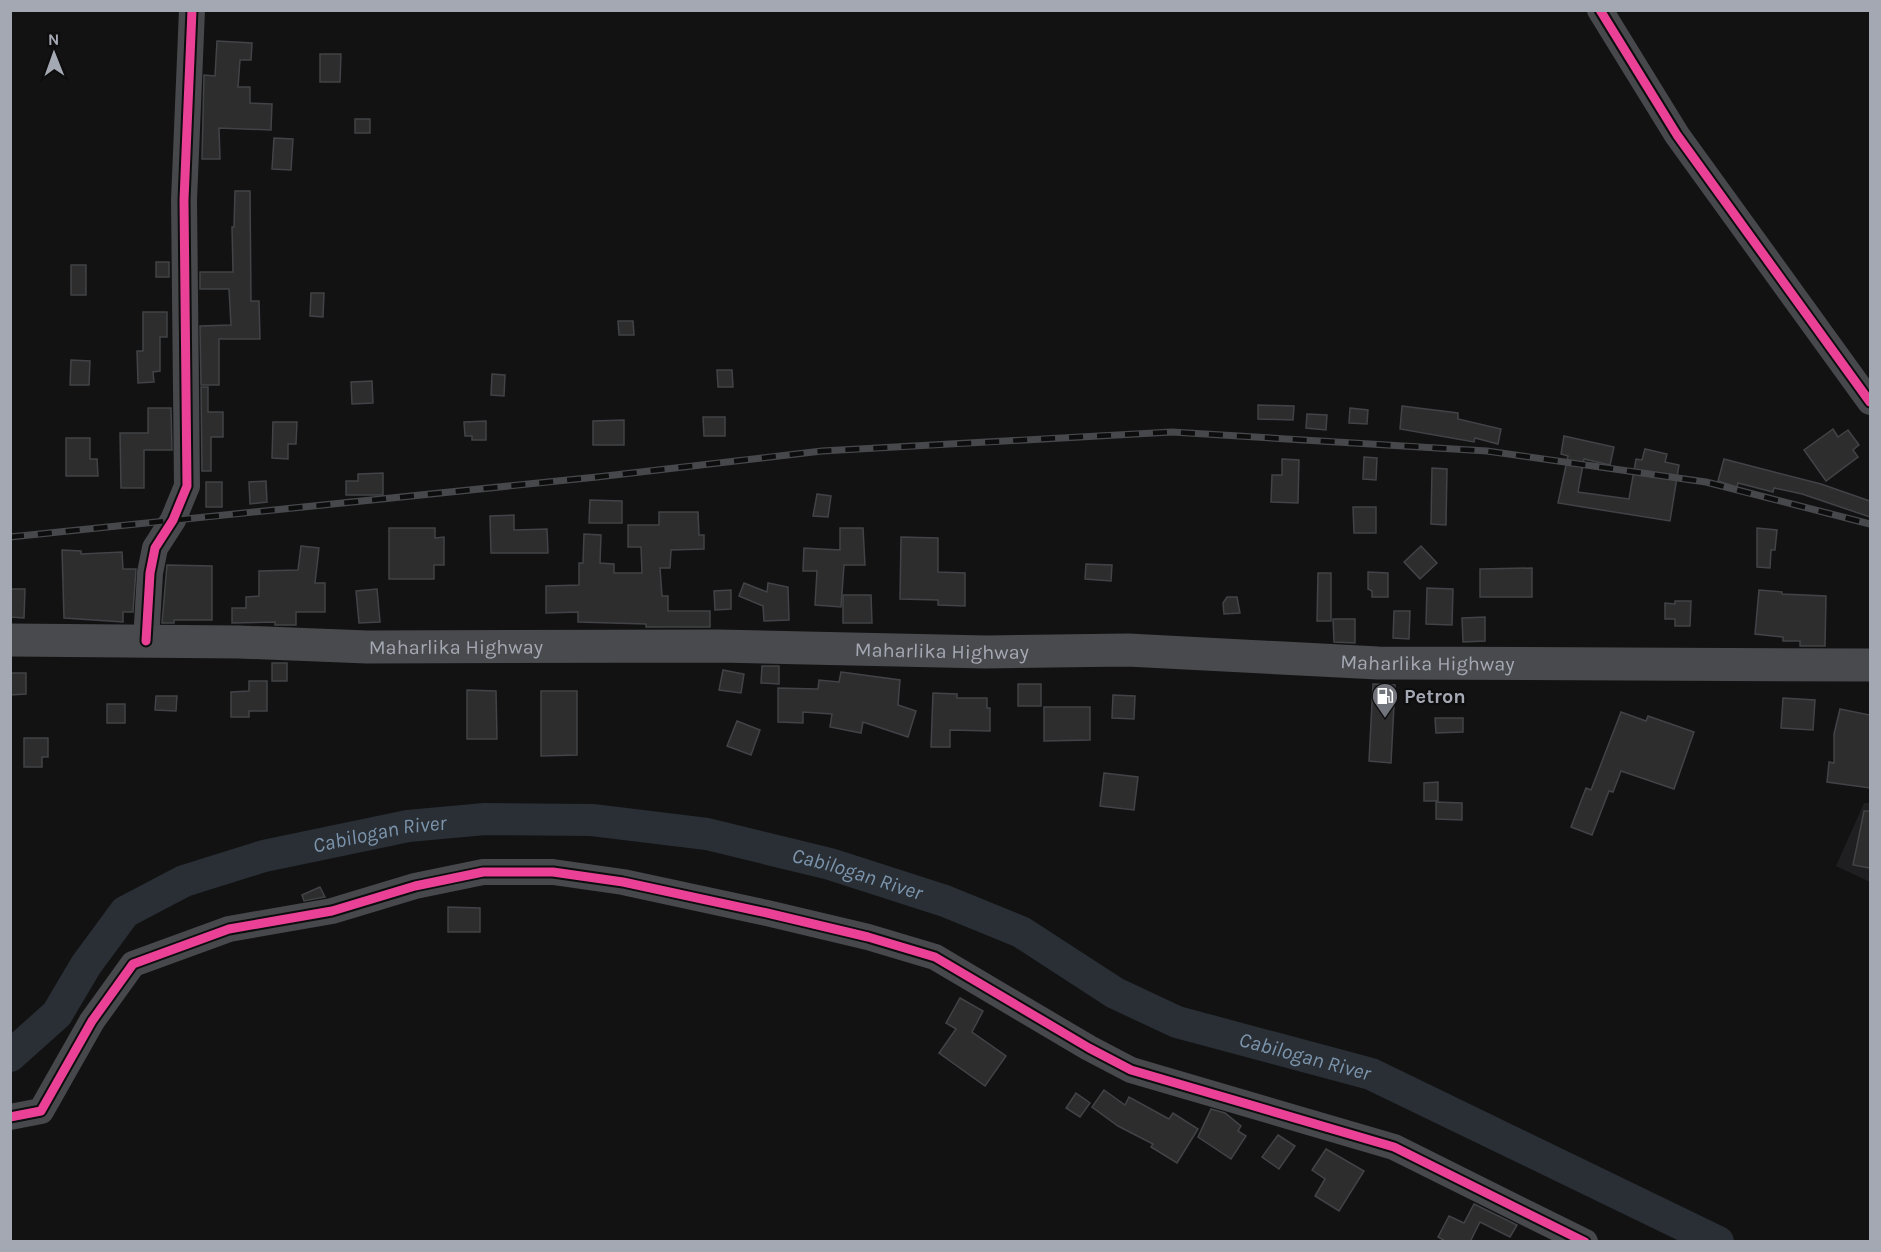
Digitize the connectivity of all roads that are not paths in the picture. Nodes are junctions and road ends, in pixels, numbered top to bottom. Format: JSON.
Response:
{"nodes":[{"id":1,"x":192,"y":10,"type":"edge"},
{"id":2,"x":1600,"y":10,"type":"edge"},
{"id":3,"x":1870,"y":402,"type":"edge"},
{"id":4,"x":10,"y":640,"type":"edge"},
{"id":5,"x":146,"y":641,"type":"junction"},
{"id":6,"x":1870,"y":665,"type":"edge"},
{"id":7,"x":10,"y":1118,"type":"edge"},
{"id":8,"x":1585,"y":1242,"type":"edge"}],
"edges":[{"from":1,"to":5,"type":"street"},
{"from":2,"to":3,"type":"street"},
{"from":4,"to":5,"type":"highway","name":"Maharlika Highway"},
{"from":5,"to":6,"type":"highway","name":"Maharlika Highway"},
{"from":7,"to":8,"type":"street"}]}
